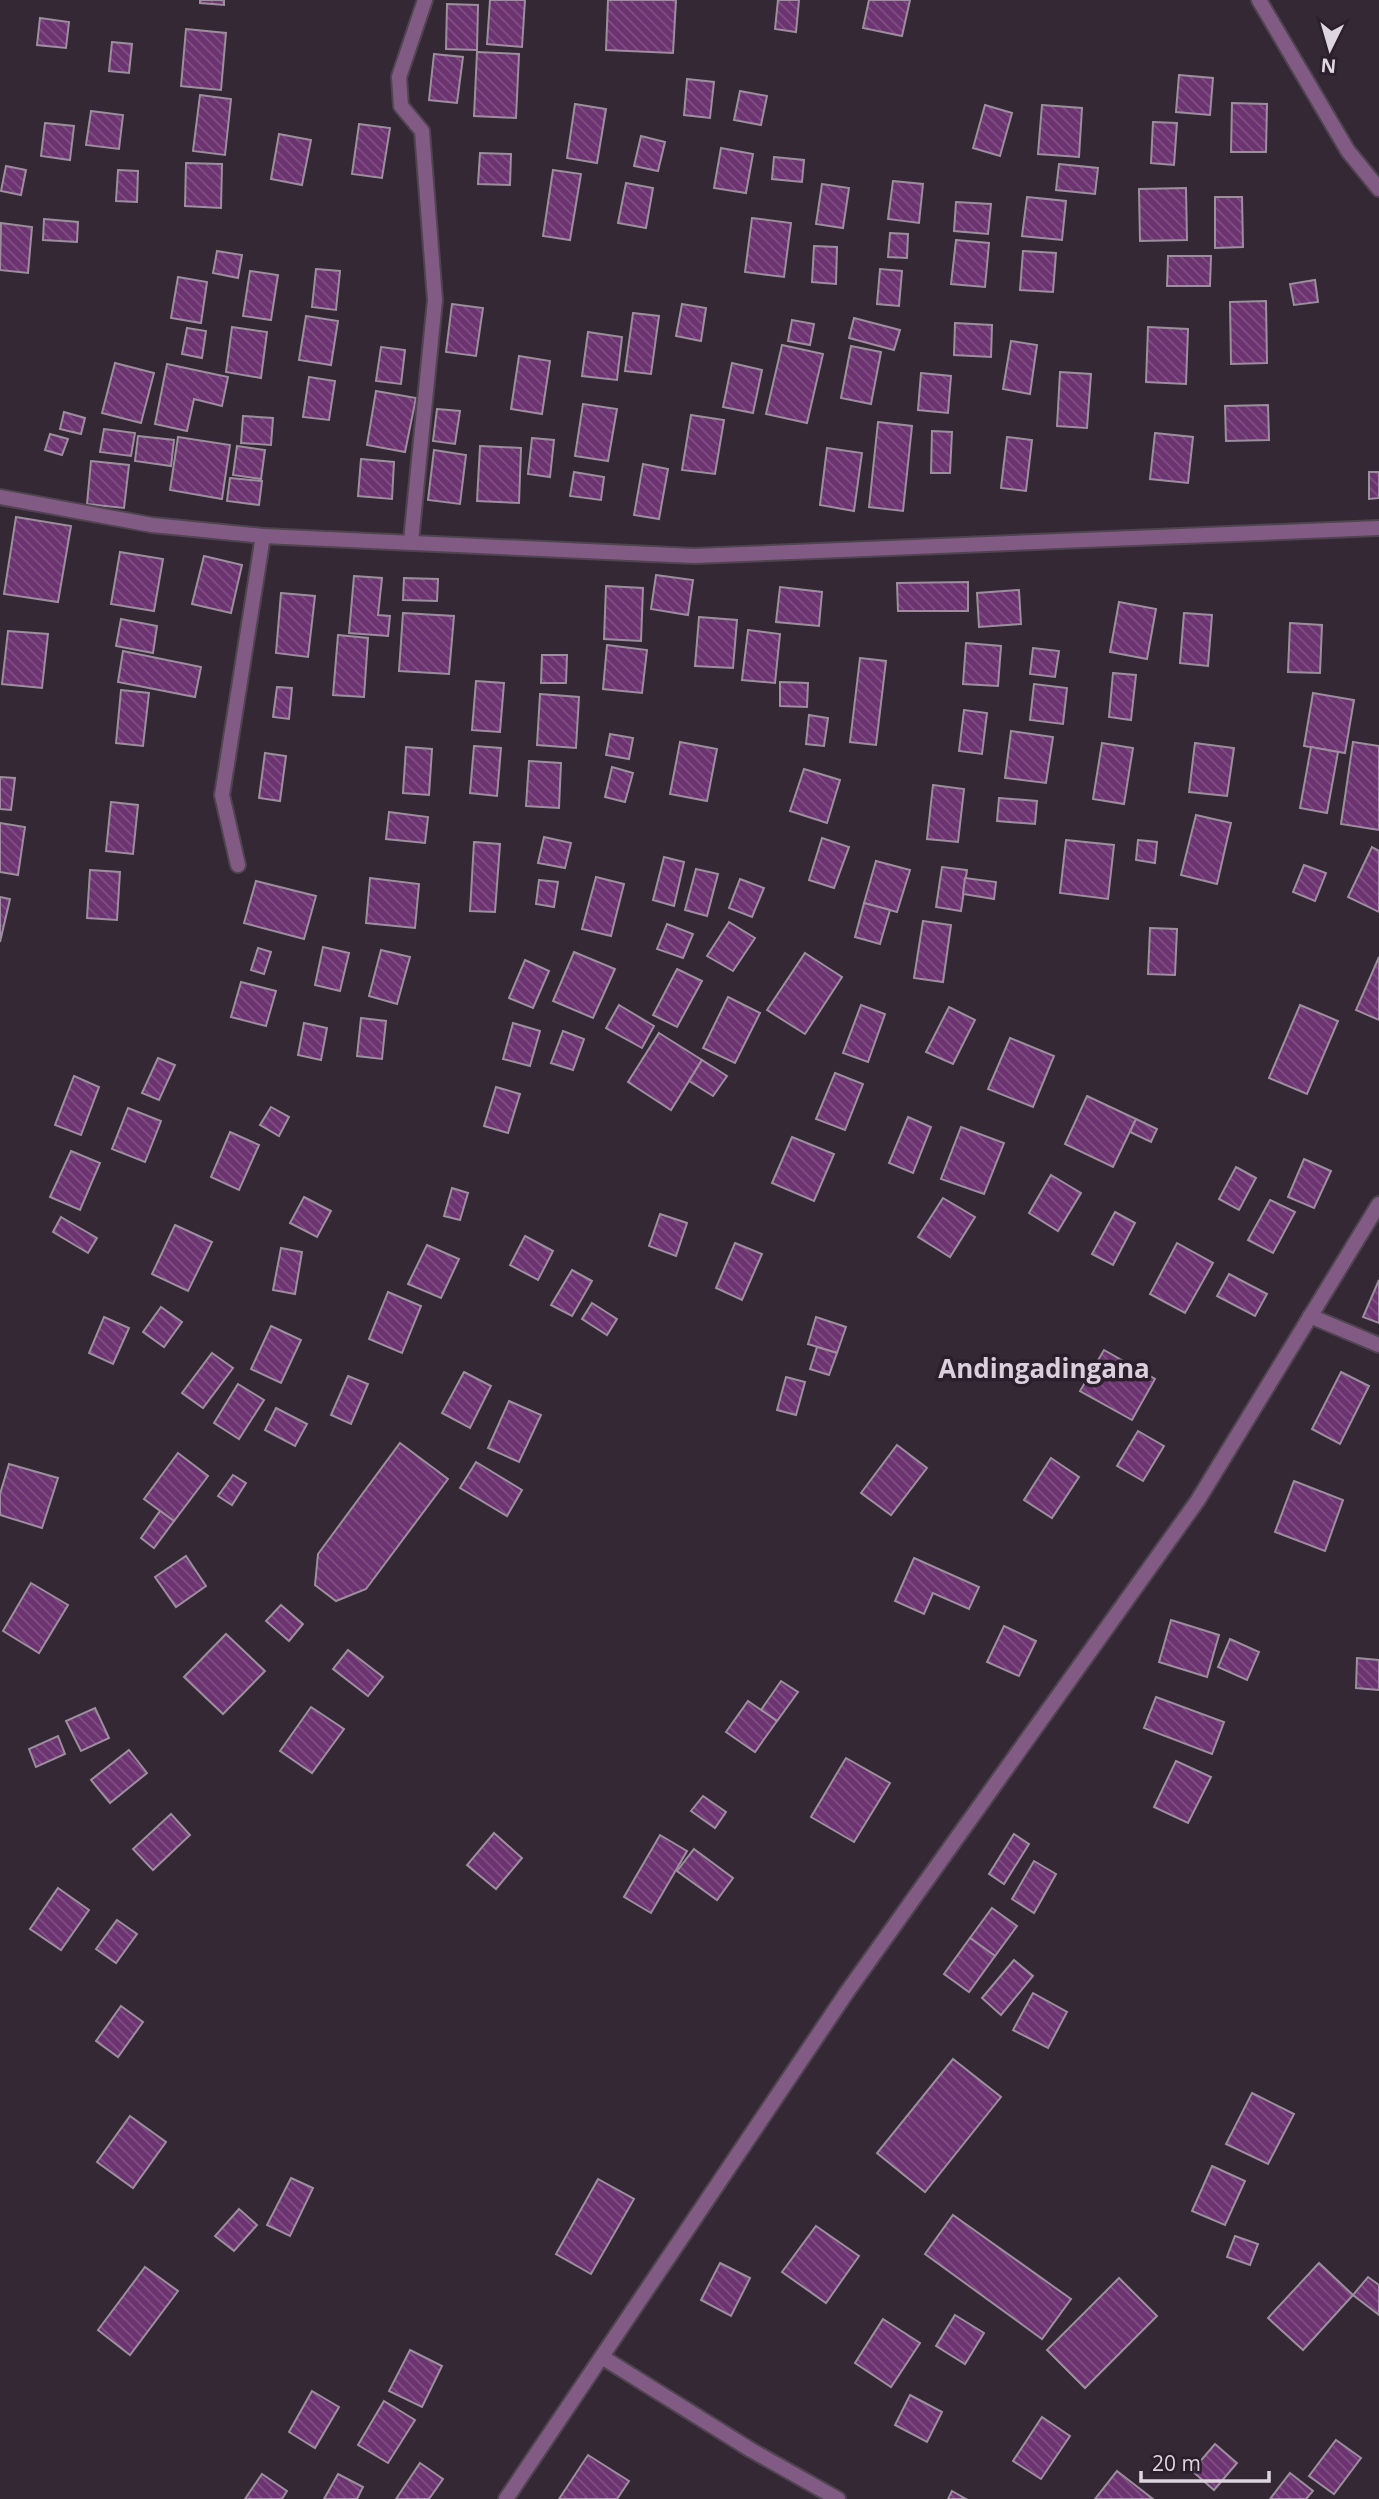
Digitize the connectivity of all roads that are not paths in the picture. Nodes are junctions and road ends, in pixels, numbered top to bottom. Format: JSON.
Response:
{"nodes":[{"id":1,"x":425,"y":0,"type":"edge"},
{"id":2,"x":1259,"y":0,"type":"edge"},
{"id":3,"x":1379,"y":189,"type":"edge"},
{"id":4,"x":0,"y":497,"type":"edge"},
{"id":5,"x":1379,"y":528,"type":"edge"},
{"id":6,"x":263,"y":536,"type":"junction"},
{"id":7,"x":411,"y":541,"type":"junction"},
{"id":8,"x":238,"y":865,"type":"dead end"},
{"id":9,"x":1379,"y":1204,"type":"edge"},
{"id":10,"x":1310,"y":1316,"type":"junction"},
{"id":11,"x":1379,"y":1345,"type":"edge"},
{"id":12,"x":602,"y":2357,"type":"junction"},
{"id":13,"x":506,"y":2499,"type":"edge"},
{"id":14,"x":838,"y":2499,"type":"edge"}],
"edges":[{"from":1,"to":7,"type":"street"},
{"from":2,"to":3,"type":"street"},
{"from":4,"to":6,"type":"street"},
{"from":5,"to":7,"type":"street"},
{"from":6,"to":7,"type":"street"},
{"from":6,"to":8,"type":"street"},
{"from":9,"to":10,"type":"street"},
{"from":10,"to":11,"type":"street"},
{"from":10,"to":12,"type":"street"},
{"from":12,"to":13,"type":"street"},
{"from":12,"to":14,"type":"street"}]}
